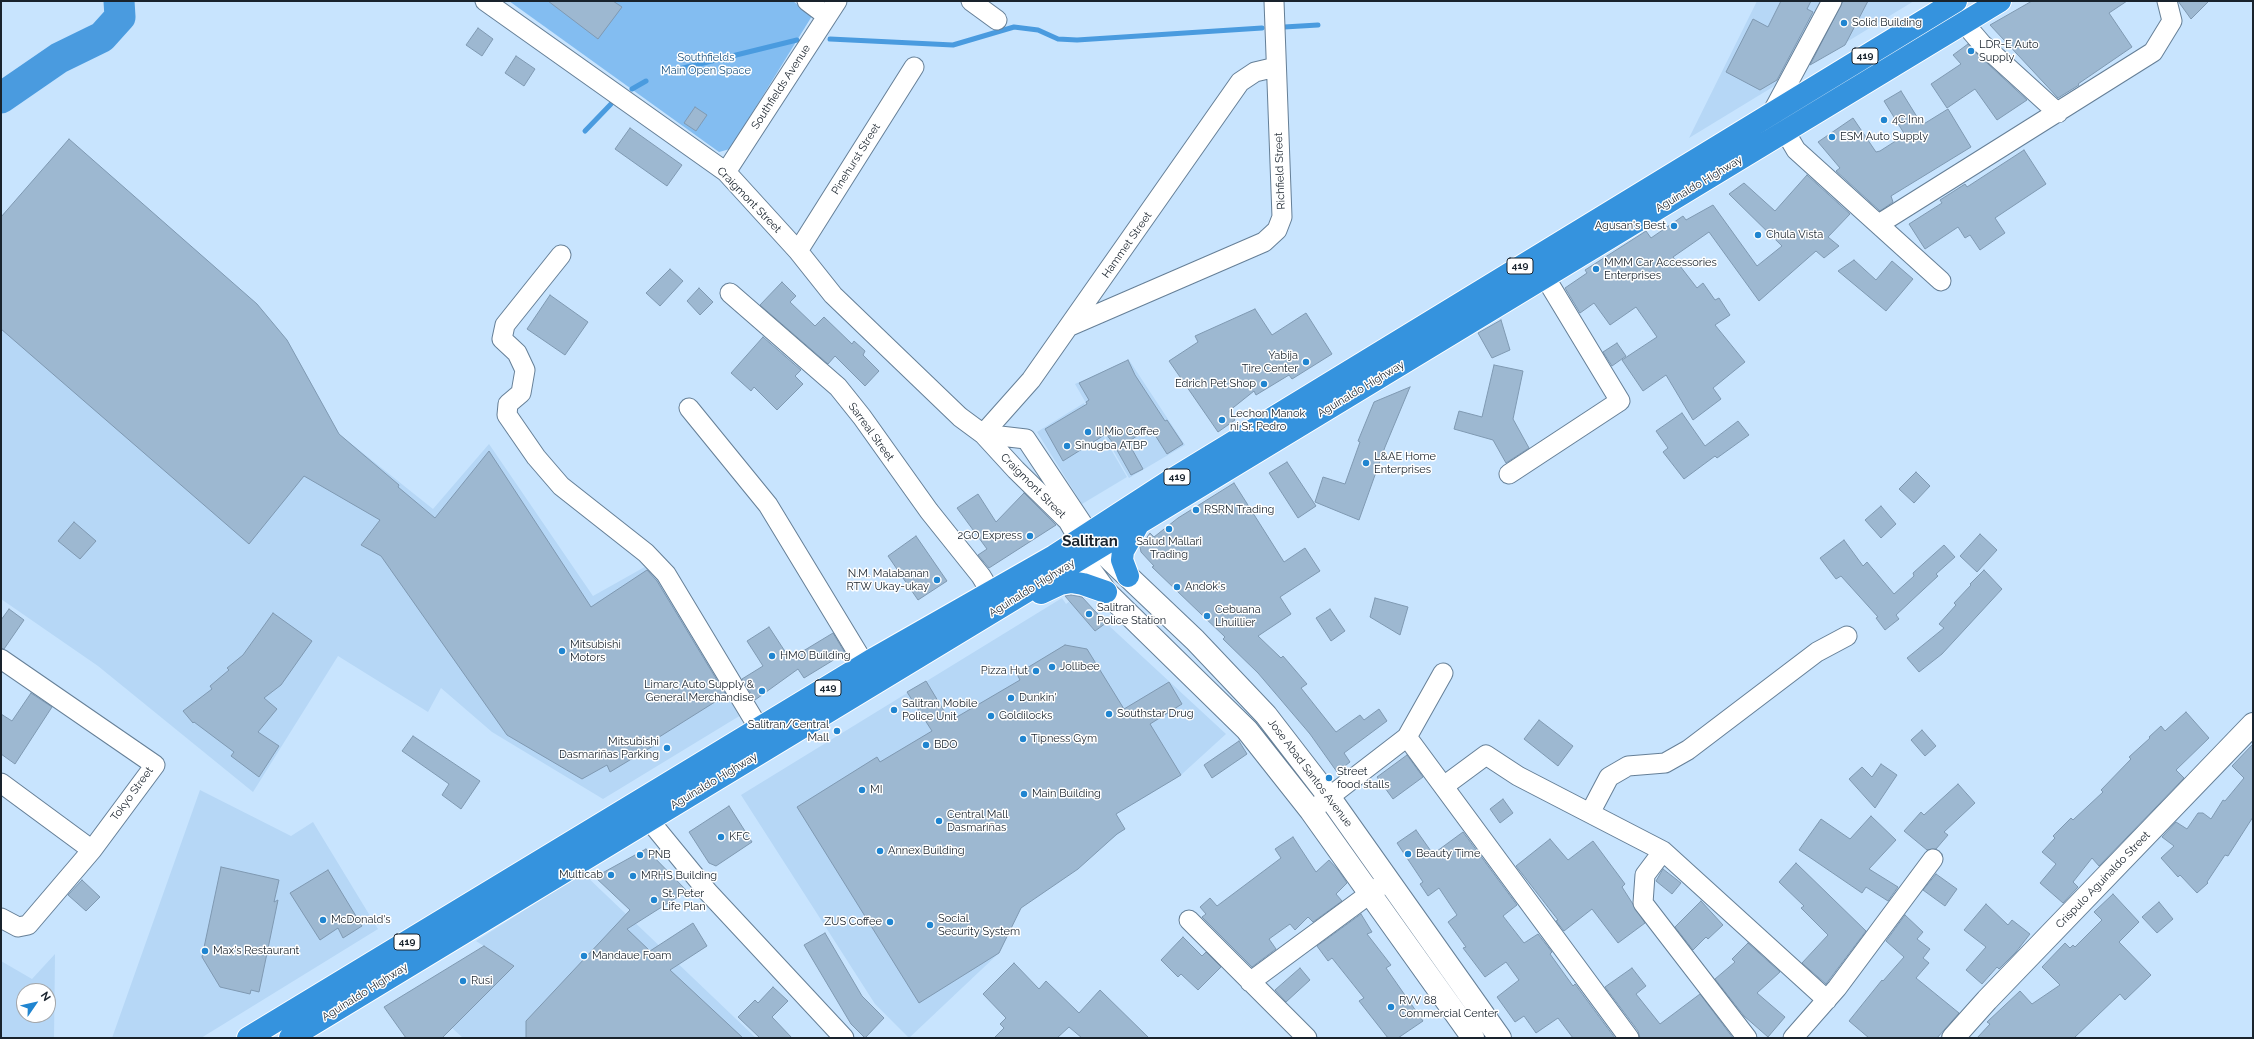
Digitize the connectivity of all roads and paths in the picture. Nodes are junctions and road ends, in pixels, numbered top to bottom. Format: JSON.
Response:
{"nodes":[{"id":1,"x":485,"y":1,"type":"edge"},
{"id":2,"x":807,"y":1,"type":"edge"},
{"id":3,"x":971,"y":1,"type":"edge"},
{"id":4,"x":1274,"y":1,"type":"edge"},
{"id":5,"x":1832,"y":1,"type":"edge"},
{"id":6,"x":1956,"y":1,"type":"edge"},
{"id":7,"x":2000,"y":1,"type":"edge"},
{"id":8,"x":2167,"y":1,"type":"edge"},
{"id":9,"x":832,"y":9,"type":"edge"},
{"id":10,"x":996,"y":20,"type":"dead end"},
{"id":11,"x":1964,"y":23,"type":"junction"},
{"id":12,"x":914,"y":67,"type":"dead end"},
{"id":13,"x":1276,"y":67,"type":"junction"},
{"id":14,"x":1773,"y":111,"type":"junction"},
{"id":15,"x":2058,"y":113,"type":"junction"},
{"id":16,"x":1786,"y":132,"type":"junction"},
{"id":17,"x":726,"y":172,"type":"junction"},
{"id":18,"x":1879,"y":224,"type":"junction"},
{"id":19,"x":798,"y":251,"type":"junction"},
{"id":20,"x":561,"y":255,"type":"dead end"},
{"id":21,"x":1545,"y":277,"type":"junction"},
{"id":22,"x":1941,"y":281,"type":"dead end"},
{"id":23,"x":730,"y":293,"type":"dead end"},
{"id":24,"x":1070,"y":326,"type":"junction"},
{"id":25,"x":689,"y":408,"type":"dead end"},
{"id":26,"x":983,"y":434,"type":"junction"},
{"id":27,"x":1509,"y":474,"type":"dead end"},
{"id":28,"x":1139,"y":523,"type":"junction"},
{"id":29,"x":1087,"y":544,"type":"junction"},
{"id":30,"x":1128,"y":576,"type":"junction"},
{"id":31,"x":990,"y":591,"type":"junction"},
{"id":32,"x":1106,"y":592,"type":"junction"},
{"id":33,"x":1846,"y":636,"type":"dead end"},
{"id":34,"x":946,"y":641,"type":"junction"},
{"id":35,"x":1,"y":659,"type":"edge"},
{"id":36,"x":865,"y":665,"type":"junction"},
{"id":37,"x":1443,"y":673,"type":"dead end"},
{"id":38,"x":2253,"y":724,"type":"edge"},
{"id":39,"x":1407,"y":737,"type":"junction"},
{"id":40,"x":765,"y":738,"type":"junction"},
{"id":41,"x":1,"y":784,"type":"edge"},
{"id":42,"x":1444,"y":786,"type":"junction"},
{"id":43,"x":1330,"y":798,"type":"junction"},
{"id":44,"x":636,"y":803,"type":"junction"},
{"id":45,"x":1311,"y":811,"type":"junction"},
{"id":46,"x":1590,"y":813,"type":"junction"},
{"id":47,"x":648,"y":821,"type":"junction"},
{"id":48,"x":92,"y":850,"type":"junction"},
{"id":49,"x":1663,"y":851,"type":"junction"},
{"id":50,"x":1933,"y":859,"type":"dead end"},
{"id":51,"x":1387,"y":881,"type":"junction"},
{"id":52,"x":1369,"y":894,"type":"junction"},
{"id":53,"x":1,"y":918,"type":"edge"},
{"id":54,"x":1189,"y":920,"type":"dead end"},
{"id":55,"x":1250,"y":982,"type":"junction"},
{"id":56,"x":1827,"y":1000,"type":"junction"},
{"id":57,"x":248,"y":1038,"type":"edge"},
{"id":58,"x":290,"y":1038,"type":"edge"},
{"id":59,"x":844,"y":1038,"type":"edge"},
{"id":60,"x":1307,"y":1038,"type":"edge"},
{"id":61,"x":1473,"y":1038,"type":"edge"},
{"id":62,"x":1500,"y":1038,"type":"edge"},
{"id":63,"x":1628,"y":1038,"type":"edge"},
{"id":64,"x":1747,"y":1038,"type":"edge"},
{"id":65,"x":1793,"y":1038,"type":"edge"},
{"id":66,"x":1953,"y":1038,"type":"edge"}],
"edges":[{"from":1,"to":17,"type":"street","name":"Craigmont Street"},
{"from":2,"to":9,"type":"street"},
{"from":3,"to":10,"type":"street"},
{"from":4,"to":13,"type":"street","name":"Richfield Street"},
{"from":5,"to":14,"type":"street"},
{"from":6,"to":14,"type":"highway","name":"Aguinaldo Highway","number":"419"},
{"from":7,"to":11,"type":"highway","name":"Aguinaldo Highway","number":"419"},
{"from":8,"to":15,"type":"street"},
{"from":9,"to":17,"type":"street","name":"Southfields Avenue"},
{"from":11,"to":15,"type":"street"},
{"from":11,"to":16,"type":"highway","name":"Aguinaldo Highway","number":"419"},
{"from":12,"to":19,"type":"street","name":"Pinehurst Street"},
{"from":13,"to":24,"type":"street","name":"Hammet Street"},
{"from":13,"to":24,"type":"street","name":"Richfield Street"},
{"from":14,"to":16,"type":"street"},
{"from":14,"to":29,"type":"highway","name":"Aguinaldo Highway","number":"419"},
{"from":15,"to":18,"type":"street"},
{"from":16,"to":18,"type":"street"},
{"from":16,"to":21,"type":"highway","name":"Aguinaldo Highway","number":"419"},
{"from":17,"to":19,"type":"street","name":"Craigmont Street"},
{"from":18,"to":22,"type":"street"},
{"from":19,"to":26,"type":"street","name":"Craigmont Street"},
{"from":20,"to":40,"type":"street"},
{"from":21,"to":27,"type":"street"},
{"from":21,"to":28,"type":"highway","name":"Aguinaldo Highway","number":"419"},
{"from":23,"to":31,"type":"street","name":"Sarreal Street"},
{"from":24,"to":26,"type":"street","name":"Hammet Street"},
{"from":25,"to":36,"type":"street"},
{"from":26,"to":29,"type":"street","name":"Craigmont Street"},
{"from":26,"to":29,"type":"street","name":"Craigmont Street"},
{"from":28,"to":29,"type":"highway","name":"Aguinaldo Highway","number":"419"},
{"from":28,"to":30,"type":"highway"},
{"from":29,"to":30,"type":"main road","name":"Jose Abad Santos Avenue"},
{"from":29,"to":31,"type":"highway","name":"Aguinaldo Highway","number":"419"},
{"from":29,"to":32,"type":"main road","name":"Jose Abad Santos Avenue"},
{"from":29,"to":34,"type":"highway","name":"Aguinaldo Highway","number":"419"},
{"from":30,"to":43,"type":"main road","name":"Jose Abad Santos Avenue"},
{"from":31,"to":36,"type":"highway","name":"Aguinaldo Highway","number":"419"},
{"from":32,"to":34,"type":"highway"},
{"from":32,"to":45,"type":"main road","name":"Jose Abad Santos Avenue"},
{"from":33,"to":46,"type":"street"},
{"from":34,"to":40,"type":"highway","name":"Aguinaldo Highway","number":"419"},
{"from":35,"to":48,"type":"street","name":"Tokyo Street"},
{"from":36,"to":40,"type":"highway","name":"Aguinaldo Highway","number":"419"},
{"from":37,"to":39,"type":"street"},
{"from":38,"to":66,"type":"main road","name":"Crispulo Aguinaldo Street"},
{"from":39,"to":42,"type":"street"},
{"from":39,"to":43,"type":"street"},
{"from":40,"to":44,"type":"highway","name":"Aguinaldo Highway","number":"419"},
{"from":40,"to":47,"type":"highway","name":"Aguinaldo Highway","number":"419"},
{"from":41,"to":48,"type":"street"},
{"from":42,"to":46,"type":"street"},
{"from":42,"to":63,"type":"street"},
{"from":43,"to":45,"type":"street"},
{"from":43,"to":51,"type":"main road","name":"Jose Abad Santos Avenue"},
{"from":44,"to":47,"type":"street"},
{"from":44,"to":57,"type":"highway","name":"Aguinaldo Highway","number":"419"},
{"from":45,"to":52,"type":"main road","name":"Jose Abad Santos Avenue"},
{"from":46,"to":49,"type":"street"},
{"from":47,"to":58,"type":"highway","name":"Aguinaldo Highway","number":"419"},
{"from":47,"to":59,"type":"street"},
{"from":48,"to":53,"type":"street","name":"Tokyo Street"},
{"from":49,"to":56,"type":"street"},
{"from":49,"to":64,"type":"street"},
{"from":50,"to":56,"type":"street"},
{"from":51,"to":52,"type":"street"},
{"from":51,"to":62,"type":"main road","name":"Jose Abad Santos Avenue"},
{"from":52,"to":55,"type":"street"},
{"from":52,"to":61,"type":"main road","name":"Jose Abad Santos Avenue"},
{"from":54,"to":55,"type":"street"},
{"from":55,"to":60,"type":"street"},
{"from":56,"to":65,"type":"street"}]}
